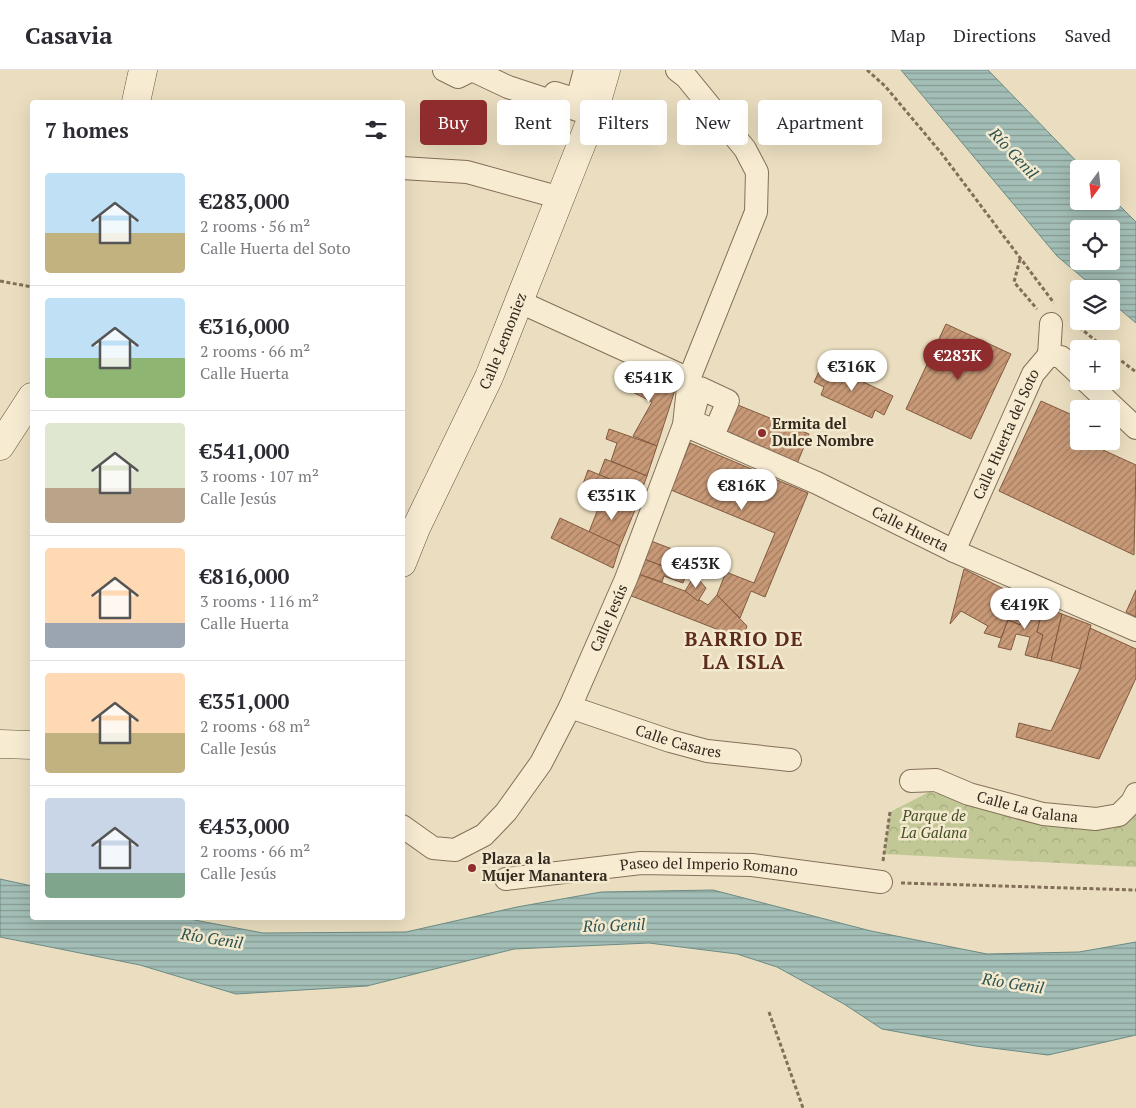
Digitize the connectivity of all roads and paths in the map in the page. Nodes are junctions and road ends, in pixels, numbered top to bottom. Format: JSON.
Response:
{"nodes":[{"id":1,"x":143,"y":70,"type":"edge"},
{"id":2,"x":444,"y":70,"type":"edge"},
{"id":3,"x":472,"y":70,"type":"edge"},
{"id":4,"x":495,"y":70,"type":"edge"},
{"id":5,"x":585,"y":70,"type":"edge"},
{"id":6,"x":606,"y":70,"type":"edge"},
{"id":7,"x":677,"y":70,"type":"edge"},
{"id":8,"x":867,"y":70,"type":"edge"},
{"id":9,"x":136,"y":100,"type":"edge"},
{"id":10,"x":598,"y":100,"type":"edge"},
{"id":11,"x":580,"y":112,"type":"edge"},
{"id":12,"x":582,"y":145,"type":"edge"},
{"id":13,"x":405,"y":168,"type":"edge"},
{"id":14,"x":561,"y":198,"type":"junction"},
{"id":15,"x":1020,"y":258,"type":"junction"},
{"id":16,"x":0,"y":281,"type":"edge"},
{"id":17,"x":30,"y":287,"type":"edge"},
{"id":18,"x":520,"y":302,"type":"junction"},
{"id":19,"x":1059,"y":317,"type":"junction"},
{"id":20,"x":1093,"y":340,"type":"edge"},
{"id":21,"x":1049,"y":355,"type":"junction"},
{"id":22,"x":1120,"y":360,"type":"edge"},
{"id":23,"x":1070,"y":366,"type":"edge"},
{"id":24,"x":1136,"y":372,"type":"edge"},
{"id":25,"x":689,"y":379,"type":"junction"},
{"id":26,"x":1096,"y":390,"type":"edge"},
{"id":27,"x":30,"y":400,"type":"edge"},
{"id":28,"x":684,"y":425,"type":"junction"},
{"id":29,"x":1136,"y":428,"type":"edge"},
{"id":30,"x":0,"y":446,"type":"edge"},
{"id":31,"x":954,"y":551,"type":"junction"},
{"id":32,"x":405,"y":556,"type":"edge"},
{"id":33,"x":1136,"y":630,"type":"edge"},
{"id":34,"x":570,"y":707,"type":"junction"},
{"id":35,"x":0,"y":744,"type":"edge"},
{"id":36,"x":30,"y":745,"type":"edge"},
{"id":37,"x":790,"y":760,"type":"dead end"},
{"id":38,"x":911,"y":781,"type":"dead end"},
{"id":39,"x":1136,"y":794,"type":"edge"},
{"id":40,"x":890,"y":812,"type":"dead end"},
{"id":41,"x":405,"y":828,"type":"edge"},
{"id":42,"x":506,"y":879,"type":"dead end"},
{"id":43,"x":881,"y":882,"type":"junction"},
{"id":44,"x":1136,"y":890,"type":"edge"},
{"id":45,"x":769,"y":1012,"type":"dead end"},
{"id":46,"x":803,"y":1108,"type":"edge"}],
"edges":[{"from":1,"to":9,"type":"street"},
{"from":2,"to":3,"type":"street"},
{"from":3,"to":11,"type":"street"},
{"from":4,"to":5,"type":"street"},
{"from":6,"to":10,"type":"street","name":"Calle Lemoniez"},
{"from":7,"to":25,"type":"street","name":"Calle Jesús"},
{"from":8,"to":15,"type":"path"},
{"from":12,"to":14,"type":"street","name":"Calle Lemoniez"},
{"from":13,"to":14,"type":"street"},
{"from":14,"to":18,"type":"street","name":"Calle Lemoniez"},
{"from":15,"to":19,"type":"path"},
{"from":15,"to":19,"type":"path"},
{"from":16,"to":17,"type":"path"},
{"from":18,"to":25,"type":"street"},
{"from":18,"to":32,"type":"street","name":"Calle Lemoniez"},
{"from":19,"to":20,"type":"path"},
{"from":19,"to":21,"type":"street"},
{"from":21,"to":23,"type":"street","name":"Calle Huerta del Soto"},
{"from":21,"to":31,"type":"street","name":"Calle Huerta del Soto"},
{"from":22,"to":24,"type":"path"},
{"from":25,"to":28,"type":"street","name":"Calle Jesús"},
{"from":26,"to":29,"type":"street"},
{"from":27,"to":30,"type":"street"},
{"from":28,"to":31,"type":"street","name":"Calle Huerta"},
{"from":28,"to":34,"type":"street","name":"Calle Jesús"},
{"from":31,"to":33,"type":"street","name":"Calle Huerta"},
{"from":34,"to":37,"type":"street","name":"Calle Casares"},
{"from":34,"to":41,"type":"street","name":"Calle Jesús"},
{"from":35,"to":36,"type":"street"},
{"from":38,"to":39,"type":"street","name":"Calle La Galana"},
{"from":40,"to":43,"type":"path"},
{"from":42,"to":43,"type":"street","name":"Paseo del Imperio Romano"},
{"from":43,"to":44,"type":"path"},
{"from":45,"to":46,"type":"path"}]}
